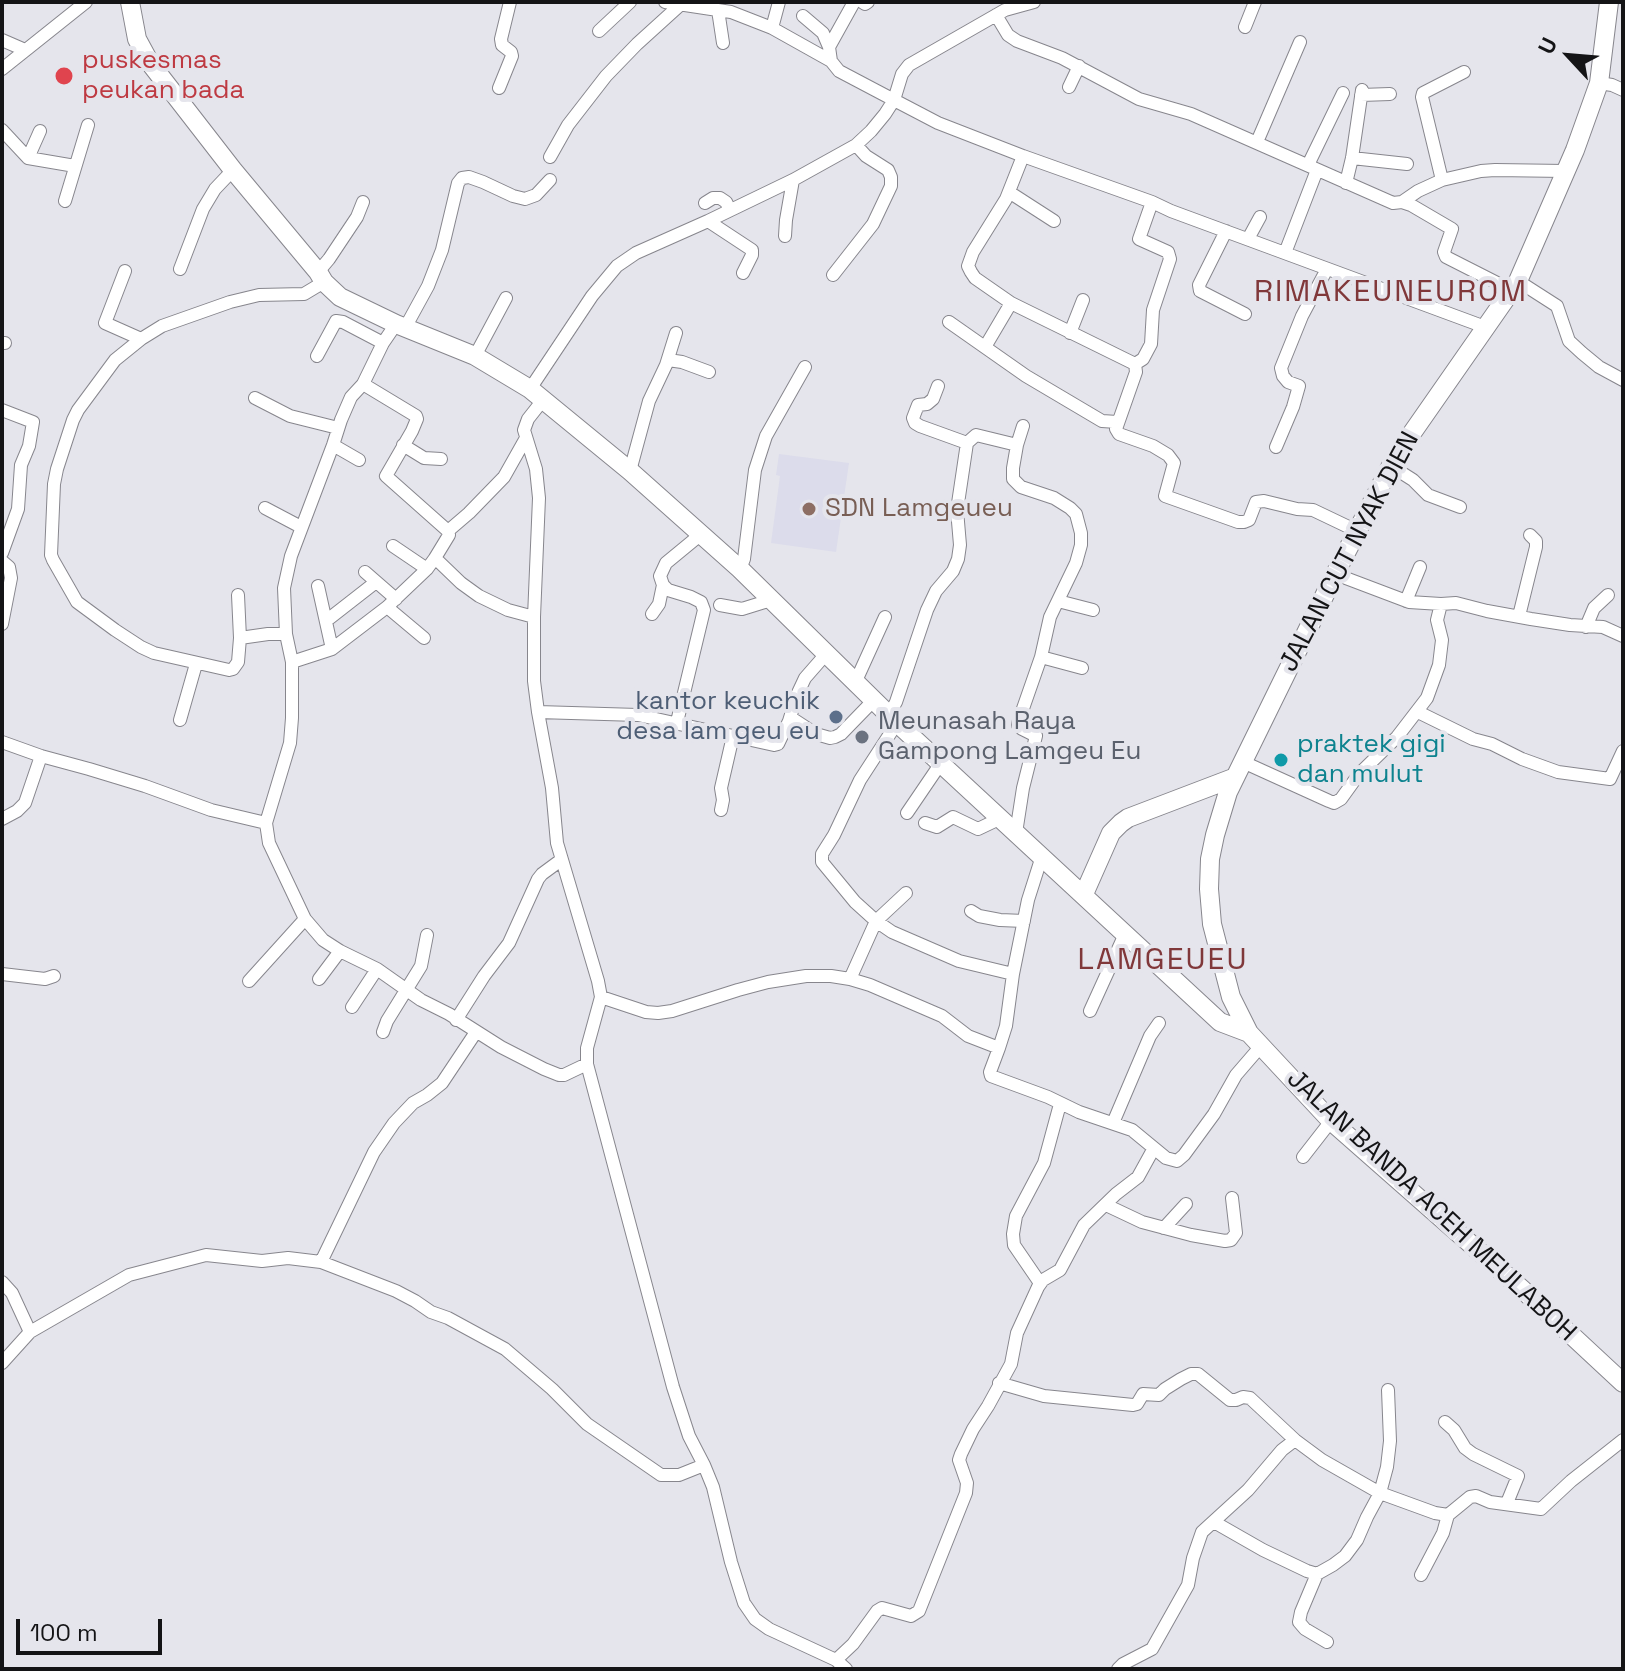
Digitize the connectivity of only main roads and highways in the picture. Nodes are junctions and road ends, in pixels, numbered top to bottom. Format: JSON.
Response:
{"nodes":[{"id":1,"x":130,"y":2,"type":"edge"},
{"id":2,"x":1614,"y":9,"type":"edge"},
{"id":3,"x":1238,"y":770,"type":"junction"},
{"id":4,"x":1084,"y":894,"type":"junction"},
{"id":5,"x":1255,"y":1039,"type":"junction"},
{"id":6,"x":1623,"y":1383,"type":"edge"}],
"edges":[{"from":1,"to":4,"type":"highway","name":"JALAN BANDA ACEH MEULABOH"},
{"from":2,"to":3,"type":"highway","name":"JALAN CUT NYAK DIEN"},
{"from":3,"to":4,"type":"highway"},
{"from":3,"to":5,"type":"highway","name":"JALAN CUT NYAK DIEN"},
{"from":4,"to":5,"type":"highway","name":"JALAN BANDA ACEH MEULABOH"},
{"from":5,"to":6,"type":"highway","name":"JALAN BANDA ACEH MEULABOH"}]}
